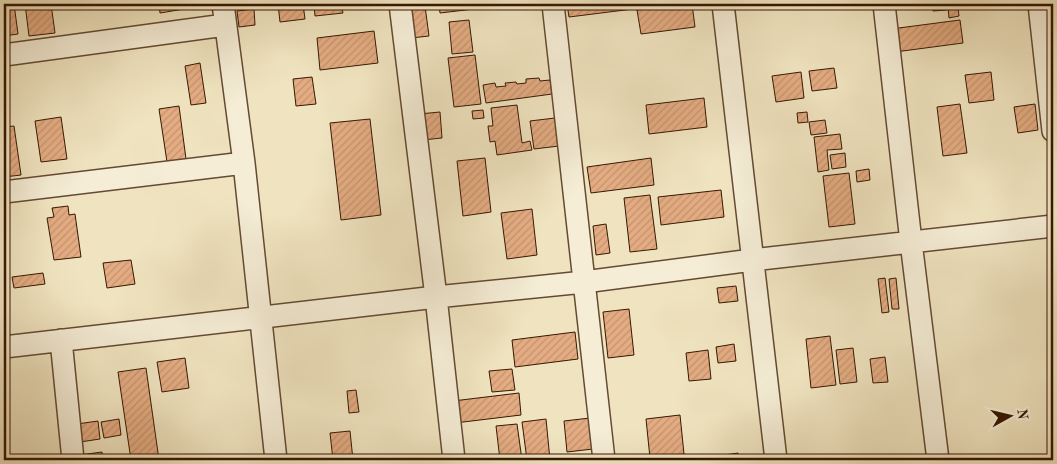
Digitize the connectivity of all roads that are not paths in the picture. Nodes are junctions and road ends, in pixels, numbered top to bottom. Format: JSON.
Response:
{"nodes":[{"id":1,"x":223,"y":4,"type":"edge"},
{"id":2,"x":400,"y":4,"type":"edge"},
{"id":3,"x":554,"y":4,"type":"edge"},
{"id":4,"x":884,"y":4,"type":"edge"},
{"id":5,"x":1039,"y":4,"type":"edge"},
{"id":6,"x":730,"y":5,"type":"edge"},
{"id":7,"x":225,"y":25,"type":"junction"},
{"id":8,"x":4,"y":55,"type":"edge"},
{"id":9,"x":1053,"y":131,"type":"edge"},
{"id":10,"x":244,"y":162,"type":"junction"},
{"id":11,"x":4,"y":192,"type":"edge"},
{"id":12,"x":1053,"y":226,"type":"edge"},
{"id":13,"x":911,"y":242,"type":"junction"},
{"id":14,"x":752,"y":260,"type":"junction"},
{"id":15,"x":584,"y":282,"type":"junction"},
{"id":16,"x":436,"y":297,"type":"junction"},
{"id":17,"x":262,"y":317,"type":"junction"},
{"id":18,"x":61,"y":340,"type":"junction"},
{"id":19,"x":4,"y":347,"type":"edge"},
{"id":20,"x":73,"y":460,"type":"edge"},
{"id":21,"x":276,"y":460,"type":"edge"},
{"id":22,"x":454,"y":460,"type":"edge"},
{"id":23,"x":604,"y":460,"type":"edge"},
{"id":24,"x":776,"y":460,"type":"edge"},
{"id":25,"x":938,"y":460,"type":"edge"}],
"edges":[{"from":1,"to":7,"type":"street"},
{"from":2,"to":16,"type":"street"},
{"from":3,"to":15,"type":"street"},
{"from":4,"to":13,"type":"street"},
{"from":5,"to":9,"type":"street"},
{"from":6,"to":14,"type":"street"},
{"from":7,"to":8,"type":"street"},
{"from":7,"to":10,"type":"street"},
{"from":10,"to":11,"type":"street"},
{"from":10,"to":17,"type":"street"},
{"from":12,"to":13,"type":"street"},
{"from":13,"to":14,"type":"street"},
{"from":13,"to":25,"type":"street"},
{"from":14,"to":15,"type":"street"},
{"from":14,"to":24,"type":"street"},
{"from":15,"to":16,"type":"street"},
{"from":15,"to":23,"type":"street"},
{"from":16,"to":17,"type":"street"},
{"from":16,"to":22,"type":"street"},
{"from":17,"to":18,"type":"street"},
{"from":17,"to":21,"type":"street"},
{"from":18,"to":19,"type":"street"},
{"from":18,"to":20,"type":"street"}]}
